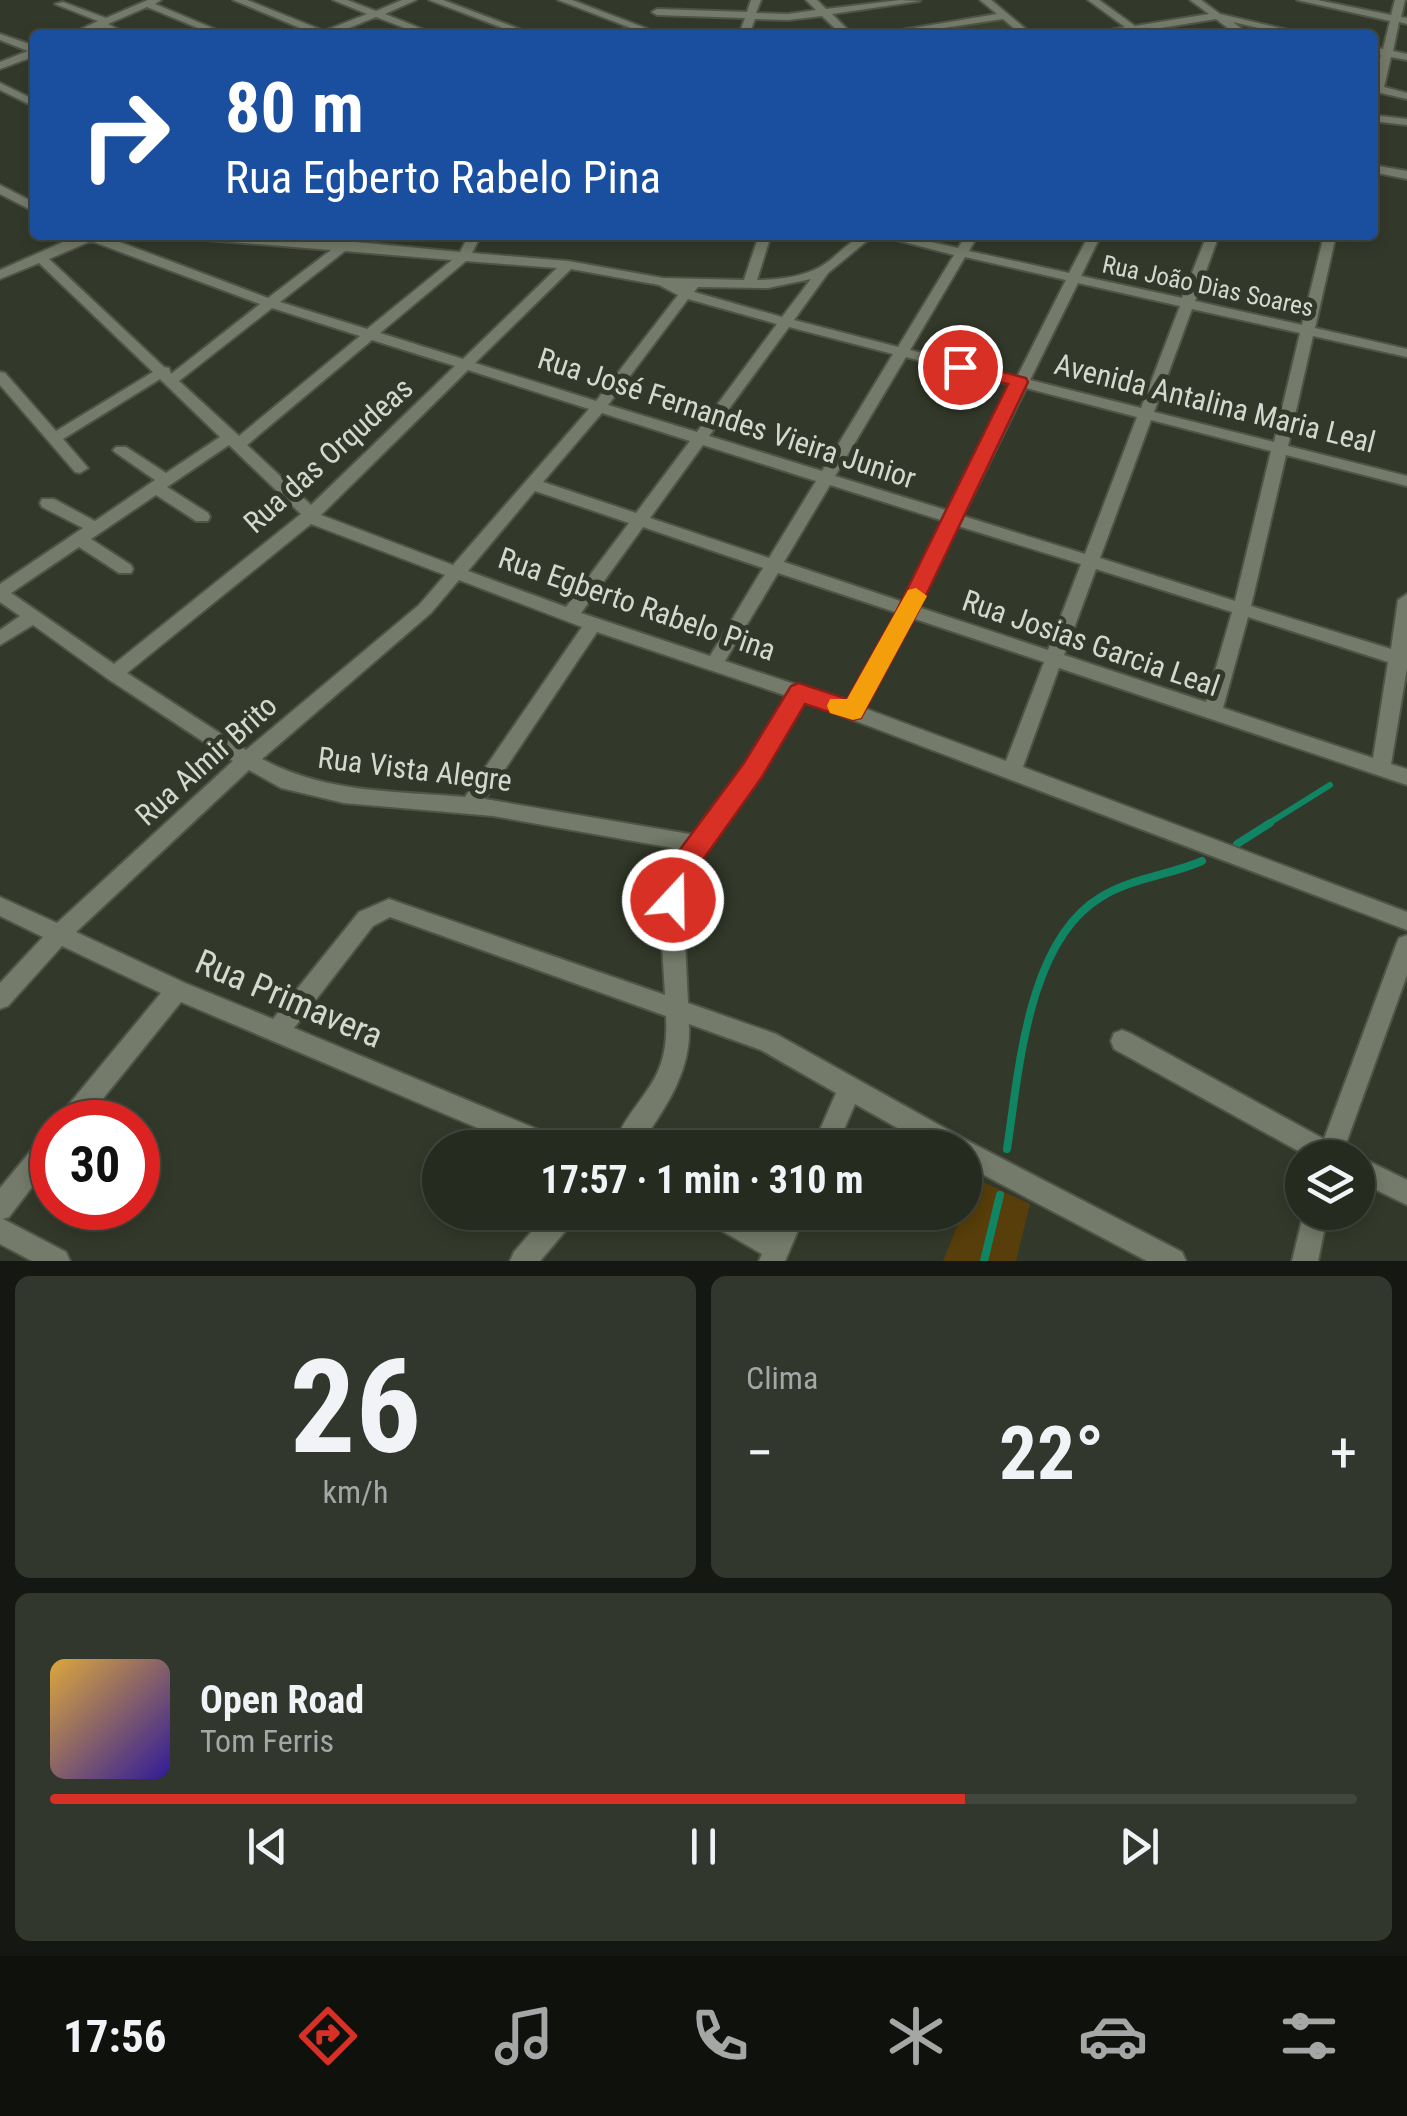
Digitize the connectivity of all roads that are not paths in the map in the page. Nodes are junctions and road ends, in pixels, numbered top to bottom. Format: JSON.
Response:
{"nodes":[{"id":1,"x":238,"y":0,"type":"edge"},
{"id":2,"x":338,"y":0,"type":"edge"},
{"id":3,"x":410,"y":0,"type":"edge"},
{"id":4,"x":434,"y":0,"type":"edge"},
{"id":5,"x":563,"y":0,"type":"edge"},
{"id":6,"x":668,"y":0,"type":"edge"},
{"id":7,"x":756,"y":0,"type":"edge"},
{"id":8,"x":812,"y":0,"type":"edge"},
{"id":9,"x":914,"y":0,"type":"edge"},
{"id":10,"x":985,"y":0,"type":"edge"},
{"id":11,"x":1094,"y":0,"type":"edge"},
{"id":12,"x":1196,"y":0,"type":"edge"},
{"id":13,"x":1302,"y":0,"type":"edge"},
{"id":14,"x":1400,"y":0,"type":"edge"},
{"id":15,"x":152,"y":2,"type":"edge"},
{"id":16,"x":60,"y":4,"type":"dead end"},
{"id":17,"x":657,"y":12,"type":"junction"},
{"id":18,"x":375,"y":14,"type":"junction"},
{"id":19,"x":826,"y":14,"type":"junction"},
{"id":20,"x":1005,"y":16,"type":"junction"},
{"id":21,"x":1218,"y":16,"type":"junction"},
{"id":22,"x":749,"y":18,"type":"junction"},
{"id":23,"x":1401,"y":20,"type":"edge"},
{"id":24,"x":102,"y":23,"type":"junction"},
{"id":25,"x":944,"y":26,"type":"junction"},
{"id":26,"x":86,"y":30,"type":"edge"},
{"id":27,"x":114,"y":30,"type":"edge"},
{"id":28,"x":213,"y":30,"type":"edge"},
{"id":29,"x":312,"y":30,"type":"edge"},
{"id":30,"x":336,"y":30,"type":"edge"},
{"id":31,"x":418,"y":30,"type":"edge"},
{"id":32,"x":516,"y":30,"type":"edge"},
{"id":33,"x":636,"y":30,"type":"edge"},
{"id":34,"x":643,"y":30,"type":"edge"},
{"id":35,"x":745,"y":30,"type":"edge"},
{"id":36,"x":843,"y":30,"type":"edge"},
{"id":37,"x":914,"y":30,"type":"edge"},
{"id":38,"x":1022,"y":30,"type":"edge"},
{"id":39,"x":1135,"y":30,"type":"edge"},
{"id":40,"x":1148,"y":30,"type":"edge"},
{"id":41,"x":1237,"y":30,"type":"edge"},
{"id":42,"x":1281,"y":30,"type":"edge"},
{"id":43,"x":0,"y":37,"type":"edge"},
{"id":44,"x":30,"y":49,"type":"edge"},
{"id":45,"x":1378,"y":51,"type":"edge"},
{"id":46,"x":30,"y":53,"type":"edge"},
{"id":47,"x":1387,"y":53,"type":"junction"},
{"id":48,"x":1407,"y":57,"type":"edge"},
{"id":49,"x":0,"y":66,"type":"edge"},
{"id":50,"x":1378,"y":80,"type":"edge"},
{"id":51,"x":0,"y":86,"type":"edge"},
{"id":52,"x":1378,"y":90,"type":"edge"},
{"id":53,"x":1407,"y":96,"type":"edge"},
{"id":54,"x":30,"y":101,"type":"edge"},
{"id":55,"x":1378,"y":119,"type":"edge"},
{"id":56,"x":1407,"y":122,"type":"edge"},
{"id":57,"x":1378,"y":169,"type":"edge"},
{"id":58,"x":1407,"y":174,"type":"edge"},
{"id":59,"x":0,"y":189,"type":"edge"},
{"id":60,"x":30,"y":205,"type":"edge"},
{"id":61,"x":81,"y":240,"type":"edge"},
{"id":62,"x":101,"y":240,"type":"edge"},
{"id":63,"x":270,"y":240,"type":"edge"},
{"id":64,"x":472,"y":240,"type":"edge"},
{"id":65,"x":763,"y":240,"type":"edge"},
{"id":66,"x":862,"y":240,"type":"edge"},
{"id":67,"x":905,"y":240,"type":"edge"},
{"id":68,"x":969,"y":240,"type":"edge"},
{"id":69,"x":1092,"y":240,"type":"edge"},
{"id":70,"x":1211,"y":240,"type":"edge"},
{"id":71,"x":1329,"y":240,"type":"edge"},
{"id":72,"x":345,"y":245,"type":"junction"},
{"id":73,"x":962,"y":253,"type":"junction"},
{"id":74,"x":465,"y":255,"type":"junction"},
{"id":75,"x":41,"y":258,"type":"junction"},
{"id":76,"x":568,"y":265,"type":"junction"},
{"id":77,"x":825,"y":270,"type":"junction"},
{"id":78,"x":0,"y":275,"type":"edge"},
{"id":79,"x":1073,"y":279,"type":"junction"},
{"id":80,"x":749,"y":284,"type":"junction"},
{"id":81,"x":691,"y":289,"type":"junction"},
{"id":82,"x":269,"y":302,"type":"junction"},
{"id":83,"x":1189,"y":306,"type":"junction"},
{"id":84,"x":788,"y":323,"type":"junction"},
{"id":85,"x":1306,"y":331,"type":"junction"},
{"id":86,"x":371,"y":333,"type":"junction"},
{"id":87,"x":900,"y":352,"type":"junction"},
{"id":88,"x":1407,"y":353,"type":"edge"},
{"id":89,"x":469,"y":365,"type":"junction"},
{"id":90,"x":168,"y":375,"type":"junction"},
{"id":91,"x":0,"y":376,"type":"edge"},
{"id":92,"x":1019,"y":382,"type":"junction"},
{"id":93,"x":16,"y":396,"type":"junction"},
{"id":94,"x":0,"y":405,"type":"edge"},
{"id":95,"x":599,"y":407,"type":"junction"},
{"id":96,"x":1148,"y":412,"type":"junction"},
{"id":97,"x":56,"y":438,"type":"junction"},
{"id":98,"x":236,"y":440,"type":"junction"},
{"id":99,"x":702,"y":440,"type":"junction"},
{"id":100,"x":1281,"y":447,"type":"junction"},
{"id":101,"x":121,"y":450,"type":"dead end"},
{"id":102,"x":80,"y":468,"type":"dead end"},
{"id":103,"x":825,"y":479,"type":"junction"},
{"id":104,"x":1407,"y":481,"type":"edge"},
{"id":105,"x":159,"y":483,"type":"junction"},
{"id":106,"x":531,"y":484,"type":"junction"},
{"id":107,"x":48,"y":503,"type":"dead end"},
{"id":108,"x":311,"y":514,"type":"junction"},
{"id":109,"x":202,"y":517,"type":"dead end"},
{"id":110,"x":954,"y":518,"type":"junction"},
{"id":111,"x":641,"y":522,"type":"junction"},
{"id":112,"x":94,"y":527,"type":"junction"},
{"id":113,"x":78,"y":538,"type":"junction"},
{"id":114,"x":1093,"y":561,"type":"junction"},
{"id":115,"x":772,"y":566,"type":"junction"},
{"id":116,"x":125,"y":570,"type":"dead end"},
{"id":117,"x":457,"y":573,"type":"junction"},
{"id":118,"x":0,"y":593,"type":"edge"},
{"id":119,"x":1407,"y":600,"type":"edge"},
{"id":120,"x":908,"y":610,"type":"junction"},
{"id":121,"x":1242,"y":610,"type":"junction"},
{"id":122,"x":32,"y":616,"type":"junction"},
{"id":123,"x":570,"y":616,"type":"junction"},
{"id":124,"x":593,"y":624,"type":"junction"},
{"id":125,"x":0,"y":639,"type":"edge"},
{"id":126,"x":1056,"y":660,"type":"junction"},
{"id":127,"x":1403,"y":660,"type":"edge"},
{"id":128,"x":714,"y":664,"type":"junction"},
{"id":129,"x":114,"y":674,"type":"junction"},
{"id":130,"x":799,"y":692,"type":"junction"},
{"id":131,"x":853,"y":711,"type":"junction"},
{"id":132,"x":1212,"y":712,"type":"junction"},
{"id":133,"x":247,"y":760,"type":"junction"},
{"id":134,"x":1380,"y":768,"type":"junction"},
{"id":135,"x":1012,"y":770,"type":"junction"},
{"id":136,"x":1407,"y":777,"type":"edge"},
{"id":137,"x":470,"y":806,"type":"junction"},
{"id":138,"x":697,"y":844,"type":"junction"},
{"id":139,"x":0,"y":906,"type":"edge"},
{"id":140,"x":1407,"y":920,"type":"edge"},
{"id":141,"x":60,"y":933,"type":"junction"},
{"id":142,"x":1407,"y":945,"type":"edge"},
{"id":143,"x":177,"y":990,"type":"junction"},
{"id":144,"x":0,"y":998,"type":"edge"},
{"id":145,"x":678,"y":1012,"type":"junction"},
{"id":146,"x":276,"y":1033,"type":"junction"},
{"id":147,"x":1122,"y":1041,"type":"dead end"},
{"id":148,"x":850,"y":1091,"type":"junction"},
{"id":149,"x":88,"y":1100,"type":"edge"},
{"id":150,"x":511,"y":1130,"type":"edge"},
{"id":151,"x":636,"y":1130,"type":"edge"},
{"id":152,"x":832,"y":1130,"type":"edge"},
{"id":153,"x":923,"y":1130,"type":"edge"},
{"id":154,"x":1303,"y":1140,"type":"edge"},
{"id":155,"x":1338,"y":1140,"type":"edge"},
{"id":156,"x":982,"y":1161,"type":"edge"},
{"id":157,"x":30,"y":1170,"type":"edge"},
{"id":158,"x":1375,"y":1177,"type":"edge"},
{"id":159,"x":1407,"y":1193,"type":"edge"},
{"id":160,"x":0,"y":1208,"type":"edge"},
{"id":161,"x":0,"y":1230,"type":"edge"},
{"id":162,"x":550,"y":1230,"type":"edge"},
{"id":163,"x":739,"y":1230,"type":"edge"},
{"id":164,"x":786,"y":1230,"type":"edge"},
{"id":165,"x":1312,"y":1230,"type":"edge"},
{"id":166,"x":774,"y":1255,"type":"edge"},
{"id":167,"x":57,"y":1261,"type":"edge"},
{"id":168,"x":523,"y":1261,"type":"edge"},
{"id":169,"x":1173,"y":1261,"type":"edge"},
{"id":170,"x":1304,"y":1261,"type":"edge"}],
"edges":[{"from":1,"to":29,"type":"street"},
{"from":2,"to":18,"type":"street"},
{"from":3,"to":18,"type":"street"},
{"from":4,"to":32,"type":"street"},
{"from":5,"to":33,"type":"street"},
{"from":6,"to":17,"type":"street"},
{"from":7,"to":22,"type":"street"},
{"from":8,"to":19,"type":"street"},
{"from":9,"to":19,"type":"street"},
{"from":9,"to":25,"type":"street"},
{"from":10,"to":20,"type":"street"},
{"from":11,"to":39,"type":"street"},
{"from":12,"to":21,"type":"street"},
{"from":13,"to":23,"type":"street"},
{"from":14,"to":23,"type":"street"},
{"from":15,"to":24,"type":"street"},
{"from":15,"to":28,"type":"street"},
{"from":16,"to":24,"type":"street"},
{"from":17,"to":22,"type":"street"},
{"from":17,"to":34,"type":"street"},
{"from":18,"to":30,"type":"street"},
{"from":18,"to":31,"type":"street"},
{"from":19,"to":22,"type":"street"},
{"from":19,"to":36,"type":"street"},
{"from":20,"to":25,"type":"street"},
{"from":20,"to":38,"type":"street"},
{"from":21,"to":40,"type":"street"},
{"from":21,"to":41,"type":"street"},
{"from":21,"to":42,"type":"street"},
{"from":22,"to":35,"type":"street"},
{"from":23,"to":47,"type":"street"},
{"from":24,"to":26,"type":"street"},
{"from":24,"to":27,"type":"street"},
{"from":25,"to":37,"type":"street"},
{"from":43,"to":44,"type":"street"},
{"from":45,"to":47,"type":"street"},
{"from":46,"to":49,"type":"street"},
{"from":47,"to":48,"type":"street"},
{"from":47,"to":50,"type":"street"},
{"from":51,"to":54,"type":"street"},
{"from":52,"to":53,"type":"street"},
{"from":55,"to":56,"type":"street"},
{"from":57,"to":58,"type":"street"},
{"from":59,"to":60,"type":"street"},
{"from":61,"to":75,"type":"street"},
{"from":62,"to":82,"type":"street","name":"Rua José Fernandes Vieira Junior"},
{"from":63,"to":72,"type":"street","name":"Avenida Antalina Maria Leal"},
{"from":64,"to":74,"type":"street"},
{"from":65,"to":80,"type":"street"},
{"from":66,"to":77,"type":"street"},
{"from":67,"to":73,"type":"street","name":"Rua João Dias Soares"},
{"from":68,"to":73,"type":"street"},
{"from":69,"to":79,"type":"street"},
{"from":70,"to":83,"type":"street"},
{"from":71,"to":85,"type":"street"},
{"from":72,"to":74,"type":"street","name":"Avenida Antalina Maria Leal"},
{"from":72,"to":82,"type":"street"},
{"from":73,"to":79,"type":"street","name":"Rua João Dias Soares"},
{"from":73,"to":87,"type":"street"},
{"from":74,"to":76,"type":"street","name":"Avenida Antalina Maria Leal"},
{"from":74,"to":86,"type":"street"},
{"from":75,"to":78,"type":"street"},
{"from":75,"to":90,"type":"street","name":"Rua Egberto Rabelo Pina"},
{"from":76,"to":81,"type":"street","name":"Avenida Antalina Maria Leal"},
{"from":76,"to":89,"type":"street","name":"Rua das Orqudeas"},
{"from":77,"to":80,"type":"street"},
{"from":77,"to":84,"type":"street"},
{"from":79,"to":83,"type":"street","name":"Rua João Dias Soares"},
{"from":79,"to":92,"type":"street"},
{"from":80,"to":81,"type":"street"},
{"from":81,"to":84,"type":"street","name":"Avenida Antalina Maria Leal"},
{"from":81,"to":95,"type":"street","name":"Rua Almir Brito"},
{"from":82,"to":86,"type":"street","name":"Rua José Fernandes Vieira Junior"},
{"from":82,"to":90,"type":"street"},
{"from":83,"to":85,"type":"street","name":"Rua João Dias Soares"},
{"from":83,"to":96,"type":"street"},
{"from":84,"to":87,"type":"street","name":"Avenida Antalina Maria Leal"},
{"from":84,"to":99,"type":"street"},
{"from":85,"to":88,"type":"street","name":"Rua João Dias Soares"},
{"from":85,"to":100,"type":"street"},
{"from":86,"to":89,"type":"street","name":"Rua José Fernandes Vieira Junior"},
{"from":86,"to":98,"type":"street"},
{"from":87,"to":92,"type":"street","name":"Avenida Antalina Maria Leal"},
{"from":87,"to":103,"type":"street"},
{"from":89,"to":95,"type":"street","name":"Rua José Fernandes Vieira Junior"},
{"from":89,"to":108,"type":"street","name":"Rua das Orqudeas"},
{"from":90,"to":97,"type":"street"},
{"from":90,"to":98,"type":"street","name":"Rua Egberto Rabelo Pina"},
{"from":91,"to":93,"type":"street"},
{"from":92,"to":96,"type":"street","name":"Avenida Antalina Maria Leal"},
{"from":92,"to":110,"type":"street"},
{"from":93,"to":94,"type":"street"},
{"from":93,"to":97,"type":"street"},
{"from":95,"to":99,"type":"street","name":"Rua José Fernandes Vieira Junior"},
{"from":95,"to":106,"type":"street","name":"Rua Almir Brito"},
{"from":96,"to":100,"type":"street","name":"Avenida Antalina Maria Leal"},
{"from":96,"to":114,"type":"street"},
{"from":97,"to":102,"type":"street"},
{"from":98,"to":105,"type":"street"},
{"from":98,"to":108,"type":"street","name":"Rua Egberto Rabelo Pina"},
{"from":99,"to":103,"type":"street","name":"Rua José Fernandes Vieira Junior"},
{"from":99,"to":111,"type":"street"},
{"from":100,"to":104,"type":"street","name":"Avenida Antalina Maria Leal"},
{"from":100,"to":121,"type":"street"},
{"from":101,"to":105,"type":"street"},
{"from":103,"to":110,"type":"street","name":"Rua José Fernandes Vieira Junior"},
{"from":103,"to":115,"type":"street"},
{"from":105,"to":109,"type":"street"},
{"from":105,"to":112,"type":"street"},
{"from":106,"to":111,"type":"street","name":"Rua Josias Garcia Leal"},
{"from":106,"to":117,"type":"street","name":"Rua Almir Brito"},
{"from":107,"to":112,"type":"street"},
{"from":108,"to":117,"type":"street","name":"Rua Egberto Rabelo Pina"},
{"from":108,"to":129,"type":"street","name":"Rua das Orqudeas"},
{"from":110,"to":114,"type":"street","name":"Rua José Fernandes Vieira Junior"},
{"from":110,"to":120,"type":"street"},
{"from":111,"to":115,"type":"street","name":"Rua Josias Garcia Leal"},
{"from":111,"to":123,"type":"street"},
{"from":112,"to":113,"type":"street"},
{"from":113,"to":116,"type":"street"},
{"from":113,"to":118,"type":"street"},
{"from":114,"to":121,"type":"street","name":"Rua José Fernandes Vieira Junior"},
{"from":114,"to":126,"type":"street"},
{"from":115,"to":120,"type":"street","name":"Rua Josias Garcia Leal"},
{"from":115,"to":128,"type":"street"},
{"from":117,"to":123,"type":"street","name":"Rua Egberto Rabelo Pina"},
{"from":117,"to":133,"type":"street","name":"Rua Almir Brito"},
{"from":118,"to":122,"type":"street","name":"Rua Vista Alegre"},
{"from":119,"to":127,"type":"street"},
{"from":120,"to":126,"type":"street","name":"Rua Josias Garcia Leal"},
{"from":120,"to":131,"type":"street"},
{"from":121,"to":127,"type":"street","name":"Rua José Fernandes Vieira Junior"},
{"from":121,"to":132,"type":"street"},
{"from":122,"to":125,"type":"street"},
{"from":122,"to":129,"type":"street","name":"Rua Vista Alegre"},
{"from":123,"to":124,"type":"street","name":"Rua Egberto Rabelo Pina"},
{"from":124,"to":128,"type":"street","name":"Rua Egberto Rabelo Pina"},
{"from":124,"to":137,"type":"street"},
{"from":126,"to":132,"type":"street","name":"Rua Josias Garcia Leal"},
{"from":126,"to":135,"type":"street"},
{"from":127,"to":134,"type":"street"},
{"from":128,"to":130,"type":"street","name":"Rua Egberto Rabelo Pina"},
{"from":129,"to":133,"type":"street","name":"Rua Vista Alegre"},
{"from":130,"to":131,"type":"street","name":"Rua Egberto Rabelo Pina"},
{"from":130,"to":138,"type":"street"},
{"from":131,"to":135,"type":"street","name":"Rua Egberto Rabelo Pina"},
{"from":132,"to":134,"type":"street","name":"Rua Josias Garcia Leal"},
{"from":133,"to":137,"type":"street","name":"Rua Vista Alegre"},
{"from":133,"to":141,"type":"street","name":"Rua Almir Brito"},
{"from":134,"to":136,"type":"street","name":"Rua Josias Garcia Leal"},
{"from":135,"to":140,"type":"street","name":"Rua Egberto Rabelo Pina"},
{"from":137,"to":138,"type":"street","name":"Rua Vista Alegre"},
{"from":138,"to":145,"type":"street"},
{"from":139,"to":141,"type":"street","name":"Rua Primavera"},
{"from":141,"to":143,"type":"street","name":"Rua Primavera"},
{"from":141,"to":144,"type":"street","name":"Rua Almir Brito"},
{"from":142,"to":155,"type":"street"},
{"from":143,"to":146,"type":"street","name":"Rua Primavera"},
{"from":143,"to":149,"type":"street"},
{"from":145,"to":146,"type":"street"},
{"from":145,"to":148,"type":"street"},
{"from":145,"to":151,"type":"street"},
{"from":146,"to":150,"type":"street","name":"Rua Primavera"},
{"from":147,"to":154,"type":"street"},
{"from":148,"to":152,"type":"street"},
{"from":148,"to":153,"type":"street"},
{"from":156,"to":169,"type":"street"},
{"from":157,"to":160,"type":"street"},
{"from":158,"to":159,"type":"street"},
{"from":161,"to":167,"type":"street"},
{"from":162,"to":168,"type":"street"},
{"from":163,"to":166,"type":"street"},
{"from":164,"to":166,"type":"street"},
{"from":165,"to":170,"type":"street"}]}
